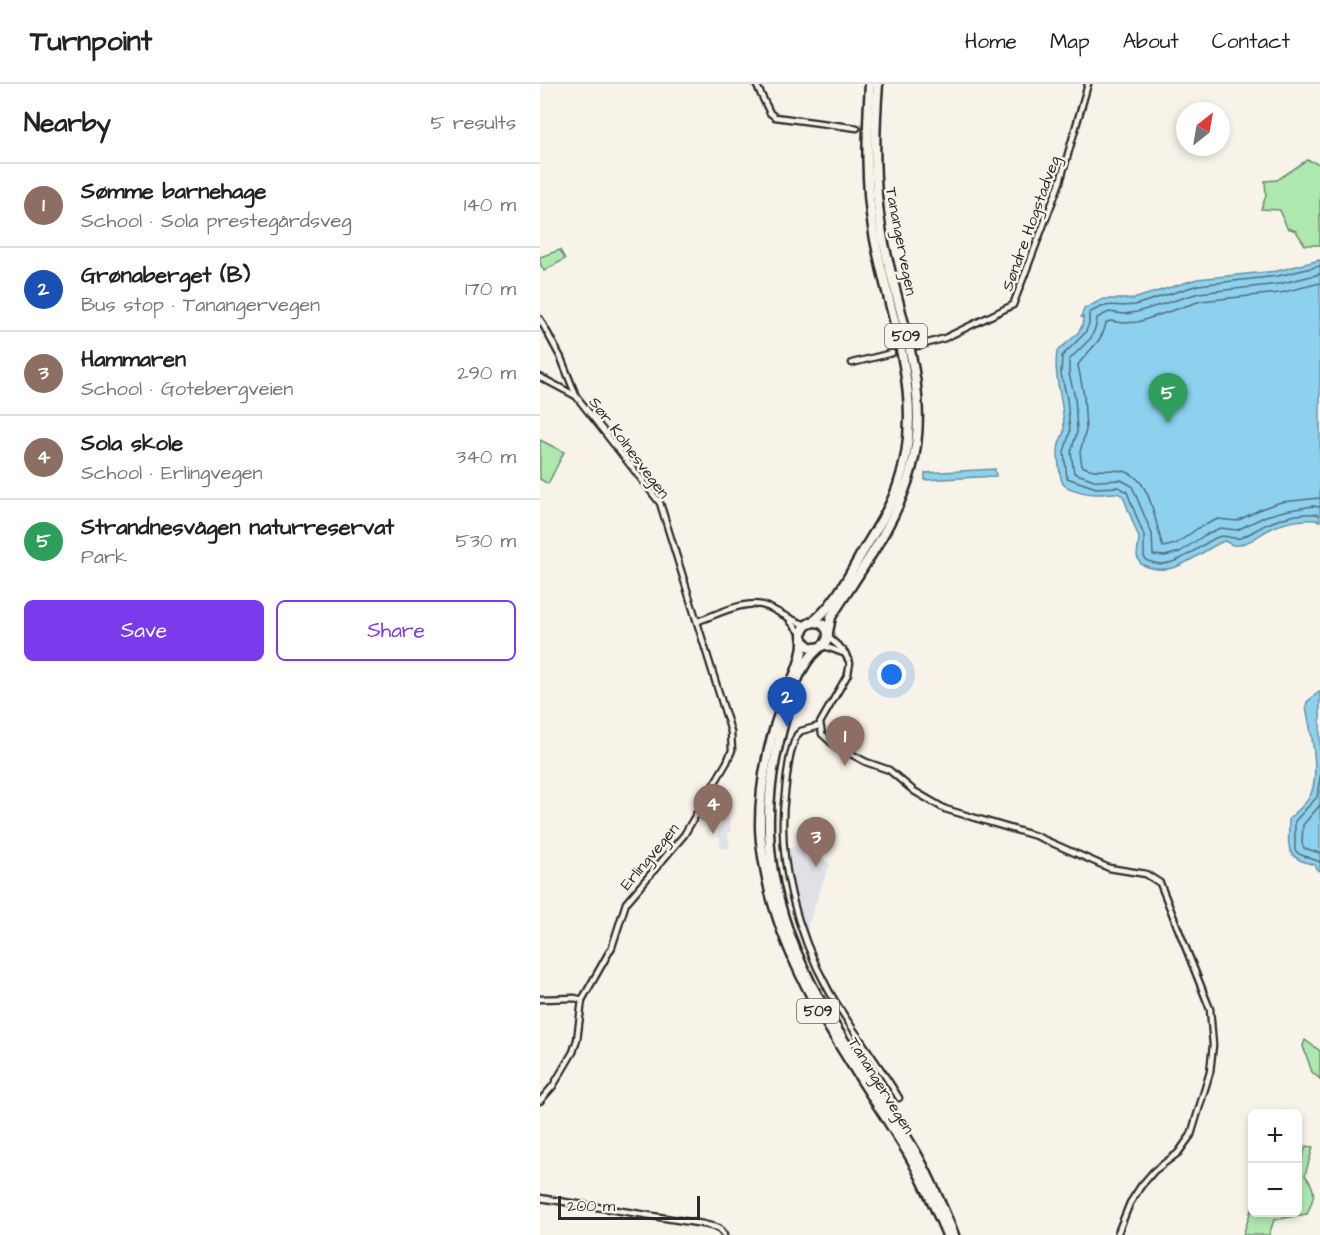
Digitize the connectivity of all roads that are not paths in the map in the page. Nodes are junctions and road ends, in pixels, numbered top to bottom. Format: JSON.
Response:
{"nodes":[{"id":1,"x":756,"y":84,"type":"edge"},
{"id":2,"x":870,"y":84,"type":"edge"},
{"id":3,"x":878,"y":84,"type":"edge"},
{"id":4,"x":1088,"y":84,"type":"edge"},
{"id":5,"x":857,"y":128,"type":"dead end"},
{"id":6,"x":540,"y":319,"type":"edge"},
{"id":7,"x":918,"y":346,"type":"dead end"},
{"id":8,"x":892,"y":353,"type":"dead end"},
{"id":9,"x":852,"y":363,"type":"dead end"},
{"id":10,"x":540,"y":377,"type":"edge"},
{"id":11,"x":576,"y":396,"type":"junction"},
{"id":12,"x":788,"y":619,"type":"junction"},
{"id":13,"x":698,"y":621,"type":"junction"},
{"id":14,"x":809,"y":624,"type":"junction"},
{"id":15,"x":828,"y":634,"type":"junction"},
{"id":16,"x":802,"y":637,"type":"junction"},
{"id":17,"x":821,"y":647,"type":"junction"},
{"id":18,"x":846,"y":654,"type":"junction"},
{"id":19,"x":819,"y":726,"type":"junction"},
{"id":20,"x":540,"y":999,"type":"edge"},
{"id":21,"x":582,"y":1000,"type":"junction"},
{"id":22,"x":899,"y":1098,"type":"dead end"},
{"id":23,"x":540,"y":1101,"type":"edge"},
{"id":24,"x":540,"y":1198,"type":"edge"},
{"id":25,"x":724,"y":1235,"type":"edge"},
{"id":26,"x":947,"y":1235,"type":"edge"},
{"id":27,"x":954,"y":1235,"type":"edge"},
{"id":28,"x":1117,"y":1235,"type":"edge"}],
"edges":[{"from":1,"to":5,"type":"street"},
{"from":2,"to":14,"type":"highway","name":"Tanangervegen","number":"509"},
{"from":3,"to":15,"type":"highway","name":"Tanangervegen","number":"509"},
{"from":4,"to":7,"type":"street","name":"Søndre Hogstadveg"},
{"from":6,"to":11,"type":"street"},
{"from":8,"to":9,"type":"street"},
{"from":10,"to":11,"type":"street","name":"Sør Kolnesvegen"},
{"from":11,"to":13,"type":"street","name":"Sør Kolnesvegen"},
{"from":12,"to":13,"type":"street"},
{"from":12,"to":14,"type":"street"},
{"from":12,"to":16,"type":"street"},
{"from":13,"to":21,"type":"street","name":"Erlingvegen"},
{"from":14,"to":15,"type":"highway"},
{"from":14,"to":16,"type":"highway","number":"509"},
{"from":15,"to":17,"type":"highway","number":"509"},
{"from":15,"to":18,"type":"street"},
{"from":16,"to":17,"type":"highway"},
{"from":16,"to":26,"type":"highway","name":"Tanangervegen","number":"509"},
{"from":17,"to":18,"type":"street"},
{"from":17,"to":27,"type":"highway","name":"Tanangervegen","number":"509"},
{"from":18,"to":19,"type":"street"},
{"from":19,"to":22,"type":"street"},
{"from":19,"to":28,"type":"street"},
{"from":20,"to":21,"type":"street"},
{"from":21,"to":23,"type":"street","name":"Erlingvegen"},
{"from":24,"to":25,"type":"street"}]}
